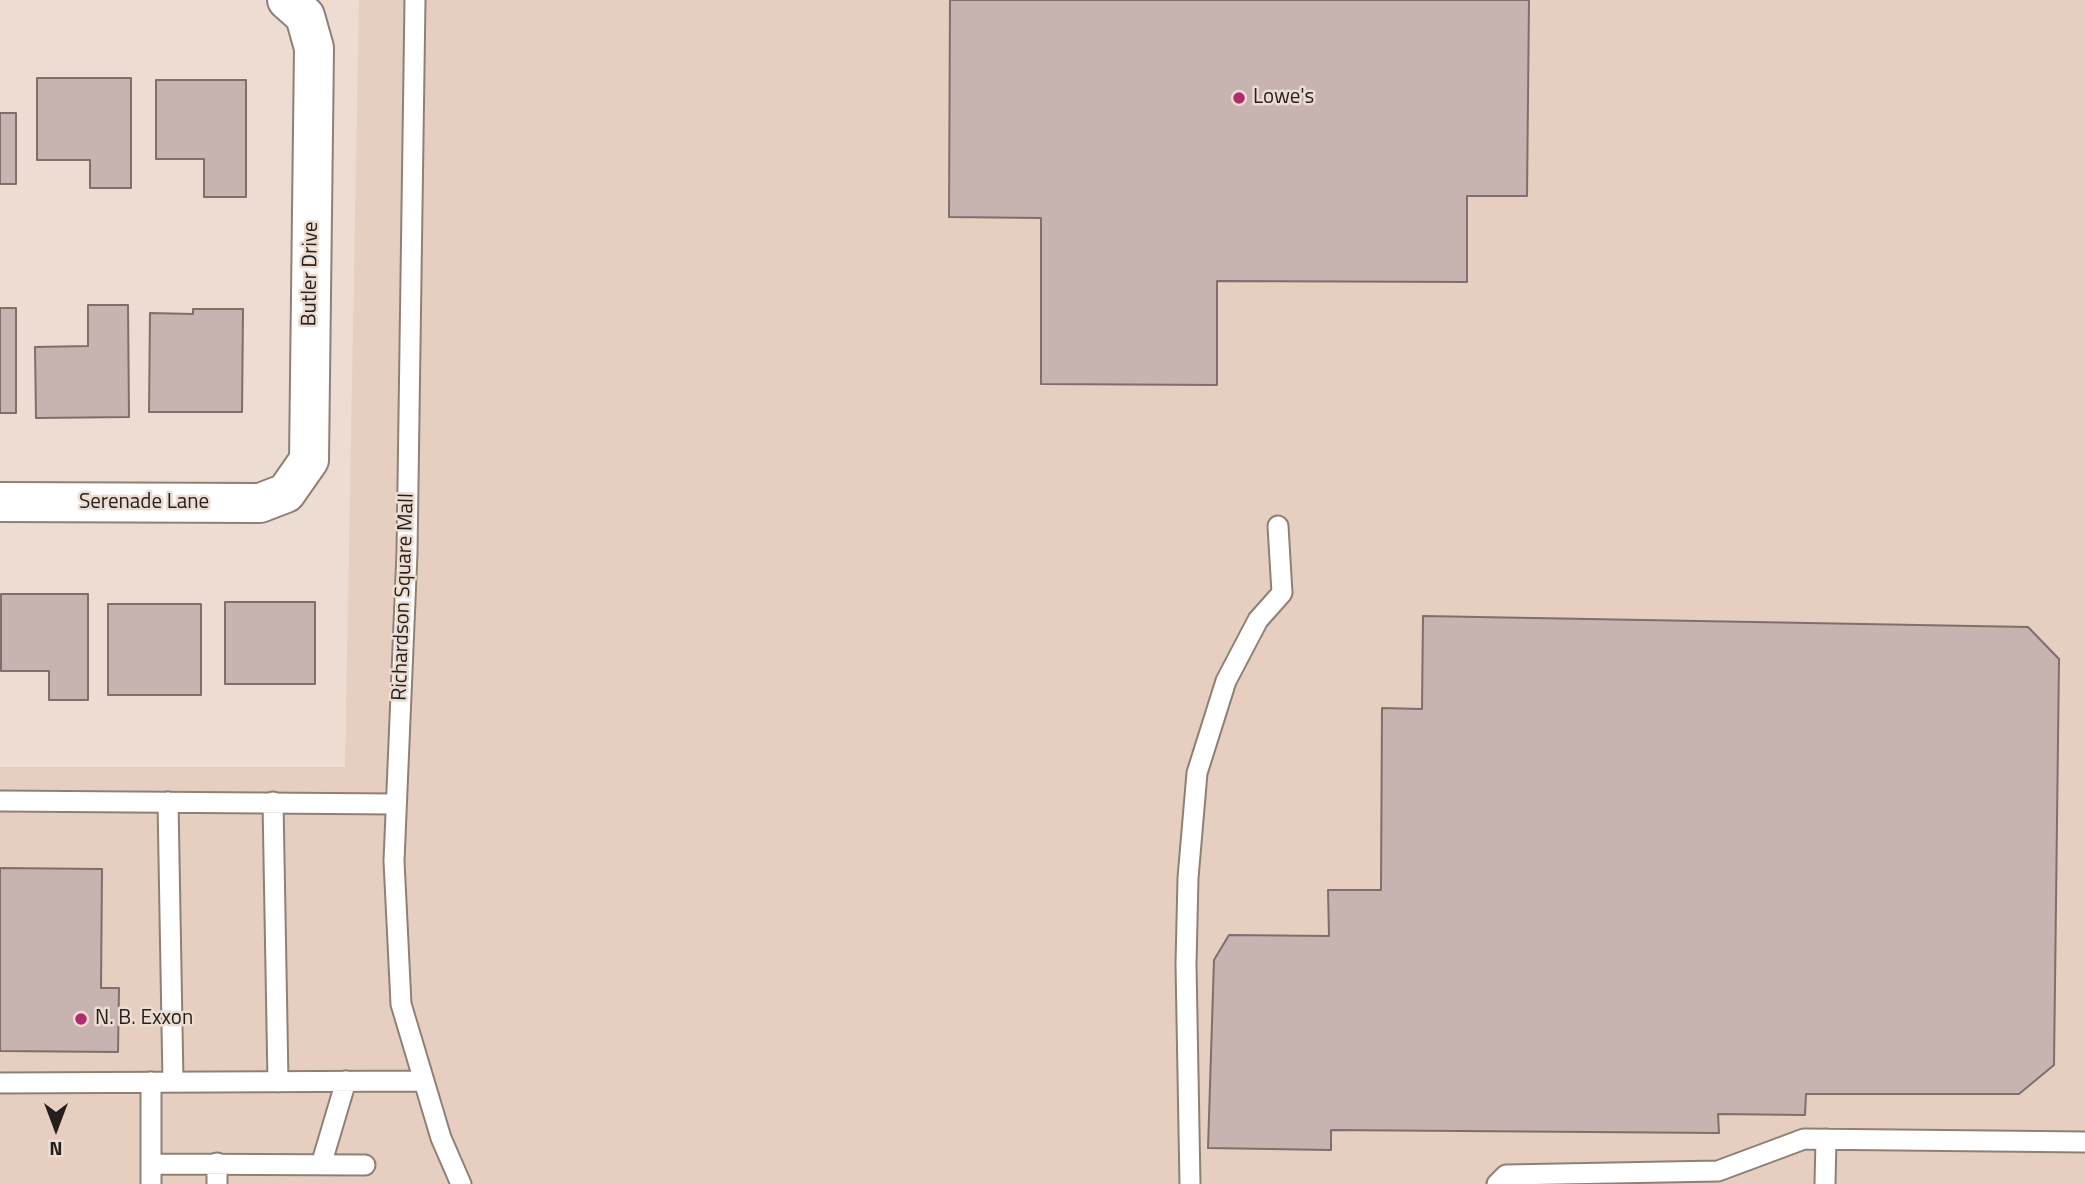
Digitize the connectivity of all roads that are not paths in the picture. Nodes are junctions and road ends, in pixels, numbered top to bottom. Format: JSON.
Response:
{"nodes":[{"id":1,"x":287,"y":0,"type":"edge"},
{"id":2,"x":415,"y":0,"type":"edge"},
{"id":3,"x":286,"y":493,"type":"joint"},
{"id":4,"x":0,"y":502,"type":"edge"},
{"id":5,"x":1278,"y":526,"type":"dead end"},
{"id":6,"x":0,"y":801,"type":"edge"},
{"id":7,"x":168,"y":802,"type":"junction"},
{"id":8,"x":273,"y":802,"type":"junction"},
{"id":9,"x":395,"y":804,"type":"junction"},
{"id":10,"x":346,"y":1081,"type":"junction"},
{"id":11,"x":424,"y":1081,"type":"junction"},
{"id":12,"x":278,"y":1082,"type":"junction"},
{"id":13,"x":0,"y":1083,"type":"edge"},
{"id":14,"x":151,"y":1083,"type":"junction"},
{"id":15,"x":173,"y":1083,"type":"junction"},
{"id":16,"x":1826,"y":1139,"type":"junction"},
{"id":17,"x":2085,"y":1142,"type":"edge"},
{"id":18,"x":217,"y":1163,"type":"junction"},
{"id":19,"x":321,"y":1165,"type":"junction"},
{"id":20,"x":365,"y":1165,"type":"dead end"},
{"id":21,"x":151,"y":1174,"type":"edge"},
{"id":22,"x":217,"y":1184,"type":"edge"},
{"id":23,"x":461,"y":1184,"type":"edge"},
{"id":24,"x":1190,"y":1184,"type":"edge"},
{"id":25,"x":1497,"y":1184,"type":"edge"},
{"id":26,"x":1825,"y":1184,"type":"edge"}],
"edges":[{"from":1,"to":3,"type":"street","name":"Butler Drive"},
{"from":2,"to":9,"type":"lane","name":"Richardson Square Mall"},
{"from":3,"to":4,"type":"street","name":"Serenade Lane"},
{"from":5,"to":24,"type":"lane"},
{"from":6,"to":7,"type":"lane"},
{"from":7,"to":8,"type":"lane"},
{"from":7,"to":15,"type":"lane"},
{"from":8,"to":9,"type":"lane"},
{"from":8,"to":12,"type":"lane"},
{"from":9,"to":11,"type":"lane","name":"Richardson Square Mall"},
{"from":10,"to":11,"type":"lane"},
{"from":10,"to":12,"type":"lane"},
{"from":10,"to":19,"type":"lane"},
{"from":11,"to":23,"type":"lane","name":"Richardson Square Mall"},
{"from":12,"to":15,"type":"lane"},
{"from":13,"to":14,"type":"lane"},
{"from":14,"to":15,"type":"lane"},
{"from":14,"to":21,"type":"lane"},
{"from":16,"to":17,"type":"lane"},
{"from":16,"to":25,"type":"lane"},
{"from":16,"to":26,"type":"lane"},
{"from":18,"to":19,"type":"lane"},
{"from":18,"to":21,"type":"lane"},
{"from":18,"to":22,"type":"lane"},
{"from":19,"to":20,"type":"lane"}]}
